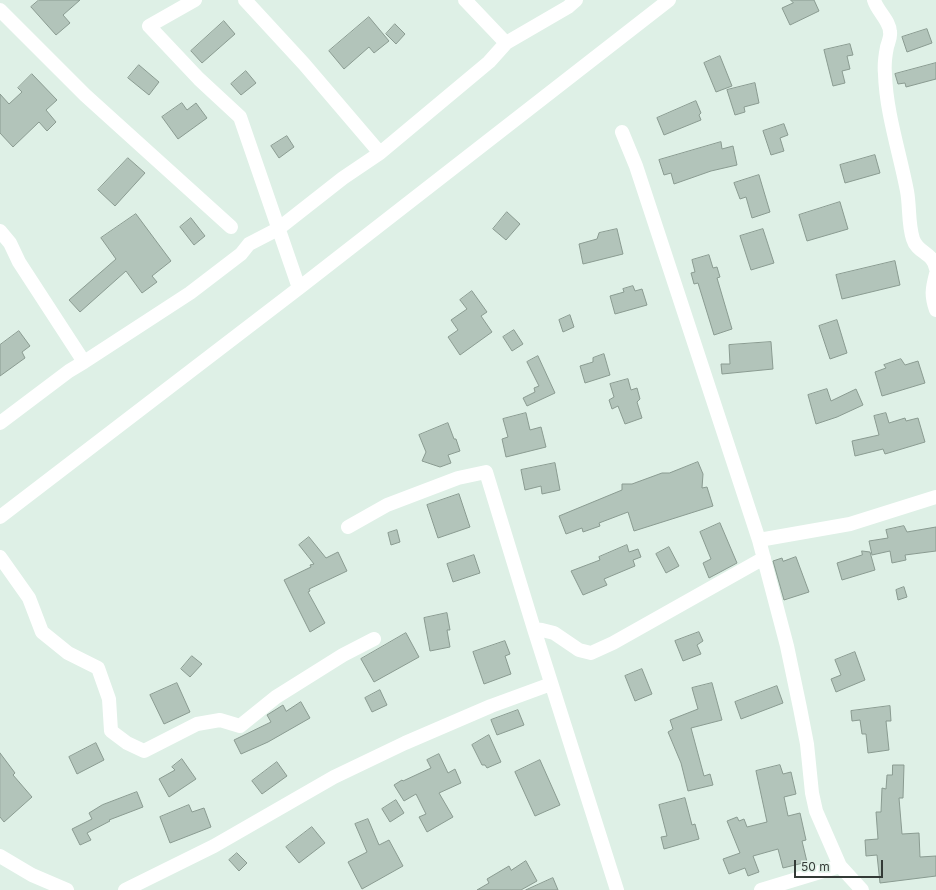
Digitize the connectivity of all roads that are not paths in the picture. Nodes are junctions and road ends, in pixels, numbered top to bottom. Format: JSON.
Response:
{"nodes":[{"id":1,"x":195,"y":0,"type":"edge"},
{"id":2,"x":245,"y":0,"type":"edge"},
{"id":3,"x":465,"y":0,"type":"edge"},
{"id":4,"x":576,"y":0,"type":"edge"},
{"id":5,"x":669,"y":0,"type":"edge"},
{"id":6,"x":874,"y":0,"type":"edge"},
{"id":7,"x":0,"y":10,"type":"edge"},
{"id":8,"x":506,"y":43,"type":"junction"},
{"id":9,"x":622,"y":132,"type":"dead end"},
{"id":10,"x":380,"y":153,"type":"junction"},
{"id":11,"x":231,"y":228,"type":"dead end"},
{"id":12,"x":278,"y":229,"type":"junction"},
{"id":13,"x":0,"y":230,"type":"edge"},
{"id":14,"x":936,"y":269,"type":"edge"},
{"id":15,"x":936,"y":274,"type":"edge"},
{"id":16,"x":298,"y":288,"type":"junction"},
{"id":17,"x":936,"y":310,"type":"edge"},
{"id":18,"x":84,"y":362,"type":"junction"},
{"id":19,"x":0,"y":423,"type":"edge"},
{"id":20,"x":936,"y":497,"type":"edge"},
{"id":21,"x":0,"y":517,"type":"edge"},
{"id":22,"x":348,"y":527,"type":"dead end"},
{"id":23,"x":759,"y":540,"type":"junction"},
{"id":24,"x":0,"y":557,"type":"edge"},
{"id":25,"x":764,"y":558,"type":"junction"},
{"id":26,"x":534,"y":629,"type":"junction"},
{"id":27,"x":374,"y":639,"type":"dead end"},
{"id":28,"x":551,"y":684,"type":"junction"},
{"id":29,"x":0,"y":856,"type":"edge"},
{"id":30,"x":840,"y":866,"type":"junction"},
{"id":31,"x":858,"y":888,"type":"edge"},
{"id":32,"x":67,"y":890,"type":"edge"},
{"id":33,"x":125,"y":890,"type":"edge"},
{"id":34,"x":617,"y":890,"type":"edge"},
{"id":35,"x":761,"y":890,"type":"edge"}],
"edges":[{"from":1,"to":12,"type":"street"},
{"from":2,"to":10,"type":"street"},
{"from":3,"to":8,"type":"street"},
{"from":4,"to":8,"type":"street"},
{"from":5,"to":16,"type":"street"},
{"from":6,"to":14,"type":"street"},
{"from":7,"to":11,"type":"street"},
{"from":8,"to":10,"type":"street"},
{"from":9,"to":23,"type":"street"},
{"from":10,"to":12,"type":"street"},
{"from":12,"to":16,"type":"street"},
{"from":12,"to":18,"type":"street"},
{"from":13,"to":18,"type":"street"},
{"from":15,"to":17,"type":"street"},
{"from":16,"to":21,"type":"street"},
{"from":18,"to":19,"type":"street"},
{"from":20,"to":23,"type":"street"},
{"from":22,"to":26,"type":"street"},
{"from":23,"to":25,"type":"street"},
{"from":24,"to":27,"type":"street"},
{"from":25,"to":26,"type":"street"},
{"from":25,"to":30,"type":"street"},
{"from":26,"to":28,"type":"street"},
{"from":28,"to":33,"type":"street"},
{"from":28,"to":34,"type":"street"},
{"from":29,"to":32,"type":"street"},
{"from":30,"to":31,"type":"street"},
{"from":30,"to":35,"type":"street"}]}
